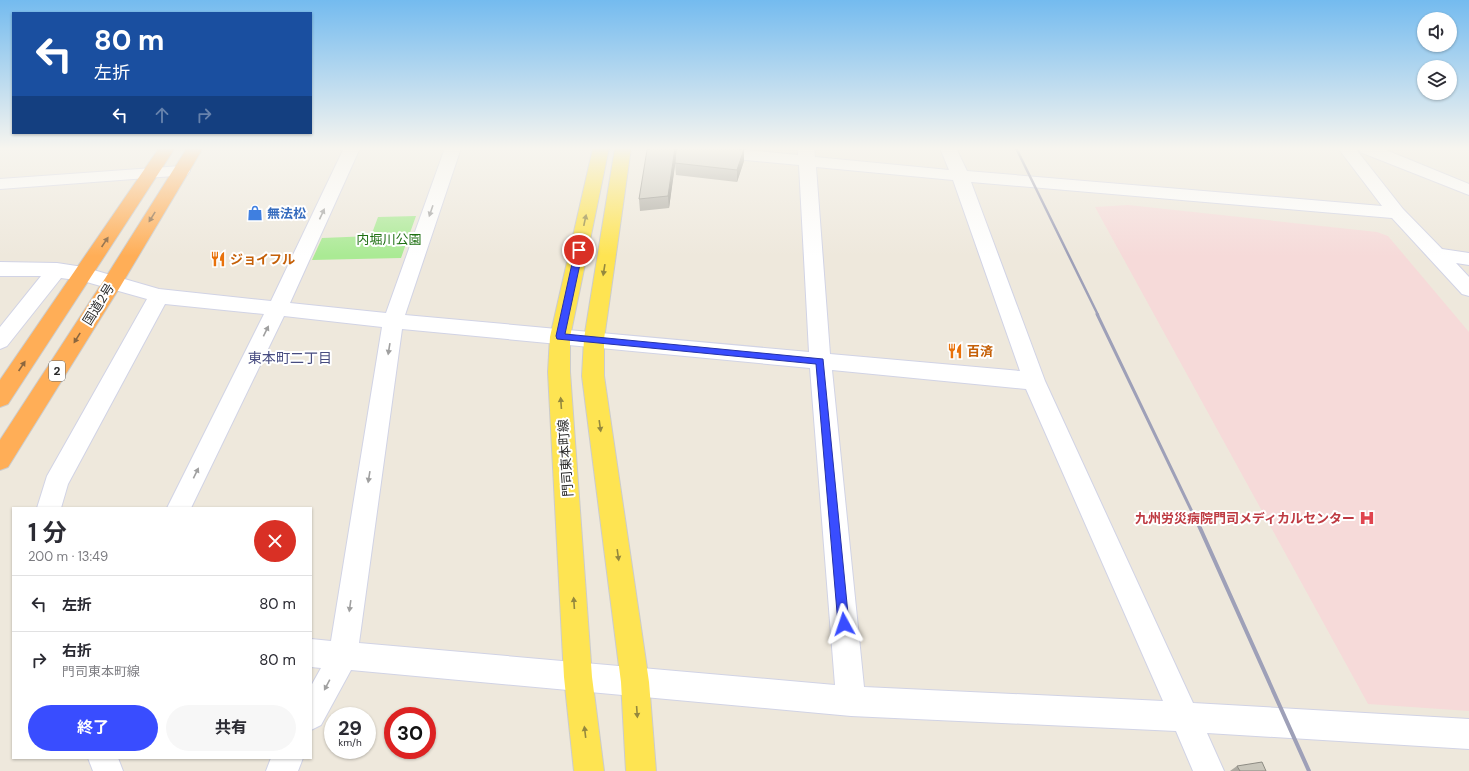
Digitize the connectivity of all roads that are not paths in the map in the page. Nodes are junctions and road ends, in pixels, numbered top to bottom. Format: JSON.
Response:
{"nodes":[{"id":1,"x":144,"y":184,"type":"edge"},
{"id":2,"x":173,"y":184,"type":"edge"},
{"id":3,"x":335,"y":184,"type":"edge"},
{"id":4,"x":441,"y":184,"type":"edge"},
{"id":5,"x":593,"y":184,"type":"edge"},
{"id":6,"x":618,"y":184,"type":"edge"},
{"id":7,"x":808,"y":184,"type":"edge"},
{"id":8,"x":963,"y":184,"type":"edge"},
{"id":9,"x":1054,"y":184,"type":"edge"},
{"id":10,"x":1374,"y":184,"type":"edge"},
{"id":11,"x":1454,"y":184,"type":"edge"},
{"id":12,"x":1469,"y":190,"type":"edge"},
{"id":13,"x":1397,"y":213,"type":"junction"},
{"id":14,"x":1436,"y":254,"type":"junction"},
{"id":15,"x":1469,"y":260,"type":"edge"},
{"id":16,"x":0,"y":269,"type":"edge"},
{"id":17,"x":57,"y":270,"type":"junction"},
{"id":18,"x":83,"y":274,"type":"junction"},
{"id":19,"x":113,"y":282,"type":"junction"},
{"id":20,"x":1469,"y":289,"type":"edge"},
{"id":21,"x":159,"y":296,"type":"junction"},
{"id":22,"x":278,"y":307,"type":"junction"},
{"id":23,"x":393,"y":321,"type":"junction"},
{"id":24,"x":560,"y":336,"type":"junction"},
{"id":25,"x":594,"y":340,"type":"junction"},
{"id":26,"x":0,"y":341,"type":"edge"},
{"id":27,"x":820,"y":361,"type":"junction"},
{"id":28,"x":1034,"y":381,"type":"junction"},
{"id":29,"x":0,"y":398,"type":"edge"},
{"id":30,"x":0,"y":460,"type":"edge"},
{"id":31,"x":49,"y":507,"type":"edge"},
{"id":32,"x":179,"y":507,"type":"edge"},
{"id":33,"x":312,"y":653,"type":"edge"},
{"id":34,"x":343,"y":656,"type":"junction"},
{"id":35,"x":578,"y":677,"type":"junction"},
{"id":36,"x":635,"y":682,"type":"junction"},
{"id":37,"x":851,"y":702,"type":"junction"},
{"id":38,"x":312,"y":713,"type":"edge"},
{"id":39,"x":1185,"y":717,"type":"junction"},
{"id":40,"x":1469,"y":734,"type":"edge"},
{"id":41,"x":103,"y":759,"type":"edge"},
{"id":42,"x":287,"y":759,"type":"edge"},
{"id":43,"x":108,"y":771,"type":"edge"},
{"id":44,"x":281,"y":771,"type":"edge"},
{"id":45,"x":589,"y":771,"type":"edge"},
{"id":46,"x":641,"y":771,"type":"edge"},
{"id":47,"x":1209,"y":771,"type":"edge"}],
"edges":[{"from":18,"to":1,"type":"highway","one_way":true},
{"from":2,"to":19,"type":"highway","name":"国道2号","number":"2","one_way":true},
{"from":22,"to":3,"type":"street","one_way":true},
{"from":4,"to":23,"type":"street","one_way":true},
{"from":24,"to":5,"type":"main road","name":"門司東本町線","one_way":true},
{"from":6,"to":25,"type":"main road","one_way":true},
{"from":7,"to":27,"type":"street"},
{"from":8,"to":28,"type":"street"},
{"from":9,"to":13,"type":"street"},
{"from":10,"to":13,"type":"street"},
{"from":11,"to":12,"type":"street"},
{"from":13,"to":14,"type":"street"},
{"from":14,"to":15,"type":"street"},
{"from":14,"to":20,"type":"street"},
{"from":16,"to":17,"type":"street"},
{"from":17,"to":18,"type":"street"},
{"from":17,"to":26,"type":"street"},
{"from":18,"to":19,"type":"street"},
{"from":29,"to":18,"type":"highway","one_way":true},
{"from":19,"to":21,"type":"street"},
{"from":19,"to":30,"type":"highway","name":"国道2号","number":"2","one_way":true},
{"from":21,"to":22,"type":"street"},
{"from":21,"to":31,"type":"street"},
{"from":22,"to":23,"type":"street"},
{"from":32,"to":22,"type":"street","one_way":true},
{"from":23,"to":24,"type":"street"},
{"from":23,"to":34,"type":"street","one_way":true},
{"from":24,"to":25,"type":"street"},
{"from":35,"to":24,"type":"main road","name":"門司東本町線","one_way":true},
{"from":25,"to":27,"type":"street"},
{"from":25,"to":36,"type":"main road","one_way":true},
{"from":27,"to":28,"type":"street"},
{"from":27,"to":37,"type":"street"},
{"from":28,"to":39,"type":"street"},
{"from":33,"to":34,"type":"street"},
{"from":34,"to":35,"type":"street"},
{"from":34,"to":38,"type":"street","one_way":true},
{"from":35,"to":36,"type":"street"},
{"from":45,"to":35,"type":"main road","name":"門司東本町線","one_way":true},
{"from":36,"to":37,"type":"street"},
{"from":36,"to":46,"type":"main road","one_way":true},
{"from":37,"to":39,"type":"street"},
{"from":39,"to":40,"type":"street"},
{"from":39,"to":47,"type":"street"},
{"from":41,"to":43,"type":"street"},
{"from":42,"to":44,"type":"street"}]}
